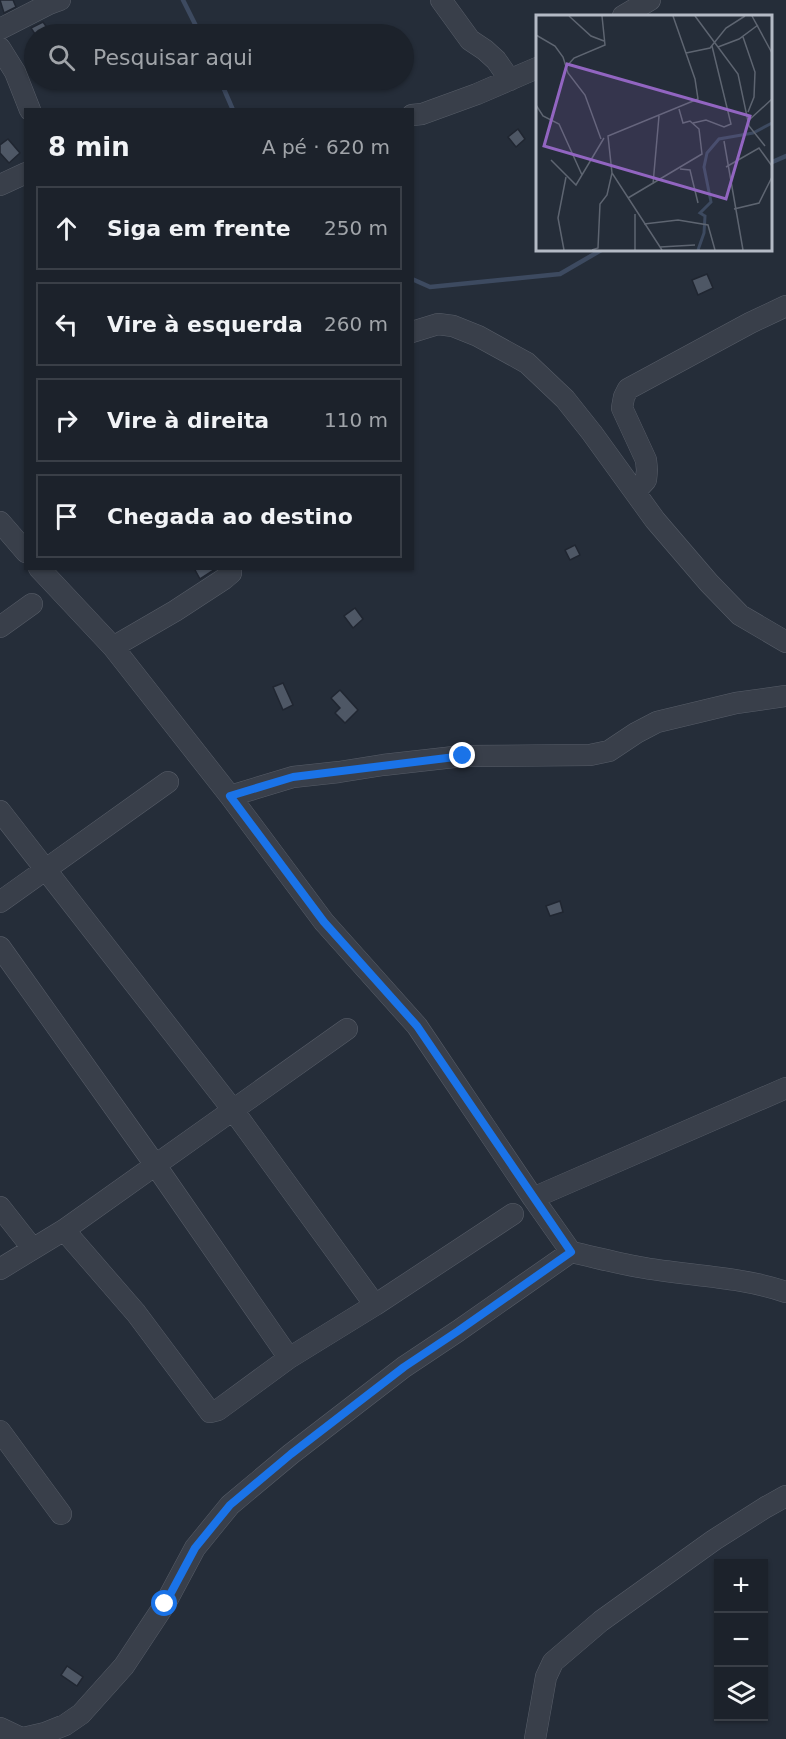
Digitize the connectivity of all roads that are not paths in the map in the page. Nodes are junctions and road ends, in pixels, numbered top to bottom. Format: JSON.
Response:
{"nodes":[{"id":1,"x":441,"y":0,"type":"edge"},
{"id":2,"x":650,"y":0,"type":"edge"},
{"id":3,"x":50,"y":1,"type":"edge"},
{"id":4,"x":625,"y":15,"type":"edge"},
{"id":5,"x":0,"y":29,"type":"edge"},
{"id":6,"x":0,"y":48,"type":"edge"},
{"id":7,"x":536,"y":68,"type":"edge"},
{"id":8,"x":510,"y":80,"type":"junction"},
{"id":9,"x":29,"y":108,"type":"edge"},
{"id":10,"x":414,"y":115,"type":"edge"},
{"id":11,"x":24,"y":174,"type":"edge"},
{"id":12,"x":0,"y":185,"type":"edge"},
{"id":13,"x":786,"y":306,"type":"edge"},
{"id":14,"x":414,"y":331,"type":"edge"},
{"id":15,"x":635,"y":492,"type":"junction"},
{"id":16,"x":0,"y":522,"type":"edge"},
{"id":17,"x":24,"y":550,"type":"edge"},
{"id":18,"x":41,"y":570,"type":"edge"},
{"id":19,"x":231,"y":570,"type":"edge"},
{"id":20,"x":32,"y":604,"type":"dead end"},
{"id":21,"x":0,"y":627,"type":"edge"},
{"id":22,"x":786,"y":642,"type":"edge"},
{"id":23,"x":113,"y":647,"type":"junction"},
{"id":24,"x":786,"y":696,"type":"edge"},
{"id":25,"x":168,"y":782,"type":"dead end"},
{"id":26,"x":230,"y":796,"type":"junction"},
{"id":27,"x":0,"y":811,"type":"edge"},
{"id":28,"x":45,"y":870,"type":"junction"},
{"id":29,"x":0,"y":902,"type":"edge"},
{"id":30,"x":0,"y":947,"type":"edge"},
{"id":31,"x":347,"y":1029,"type":"dead end"},
{"id":32,"x":786,"y":1088,"type":"edge"},
{"id":33,"x":232,"y":1110,"type":"junction"},
{"id":34,"x":156,"y":1166,"type":"junction"},
{"id":35,"x":533,"y":1198,"type":"junction"},
{"id":36,"x":0,"y":1207,"type":"edge"},
{"id":37,"x":513,"y":1214,"type":"dead end"},
{"id":38,"x":64,"y":1230,"type":"junction"},
{"id":39,"x":33,"y":1249,"type":"junction"},
{"id":40,"x":571,"y":1252,"type":"junction"},
{"id":41,"x":0,"y":1269,"type":"edge"},
{"id":42,"x":786,"y":1292,"type":"edge"},
{"id":43,"x":375,"y":1305,"type":"junction"},
{"id":44,"x":289,"y":1358,"type":"junction"},
{"id":45,"x":0,"y":1431,"type":"edge"},
{"id":46,"x":786,"y":1496,"type":"edge"},
{"id":47,"x":61,"y":1514,"type":"dead end"},
{"id":48,"x":0,"y":1728,"type":"edge"},
{"id":49,"x":20,"y":1738,"type":"edge"},
{"id":50,"x":535,"y":1739,"type":"edge"}],
"edges":[{"from":1,"to":8,"type":"street"},
{"from":2,"to":4,"type":"street"},
{"from":3,"to":5,"type":"street"},
{"from":6,"to":9,"type":"street"},
{"from":7,"to":8,"type":"street"},
{"from":8,"to":10,"type":"street"},
{"from":11,"to":12,"type":"street"},
{"from":13,"to":15,"type":"street"},
{"from":14,"to":15,"type":"street"},
{"from":15,"to":22,"type":"street"},
{"from":16,"to":17,"type":"street"},
{"from":18,"to":23,"type":"street"},
{"from":19,"to":23,"type":"street"},
{"from":20,"to":21,"type":"street"},
{"from":23,"to":26,"type":"street"},
{"from":24,"to":26,"type":"street"},
{"from":25,"to":28,"type":"street"},
{"from":26,"to":35,"type":"street"},
{"from":27,"to":28,"type":"street"},
{"from":28,"to":29,"type":"street"},
{"from":28,"to":33,"type":"street"},
{"from":30,"to":34,"type":"street"},
{"from":31,"to":33,"type":"street"},
{"from":32,"to":35,"type":"street"},
{"from":33,"to":34,"type":"street"},
{"from":33,"to":43,"type":"street"},
{"from":34,"to":38,"type":"street"},
{"from":34,"to":44,"type":"street"},
{"from":35,"to":40,"type":"street"},
{"from":36,"to":39,"type":"street"},
{"from":37,"to":43,"type":"street"},
{"from":38,"to":39,"type":"street"},
{"from":38,"to":44,"type":"street"},
{"from":39,"to":41,"type":"street"},
{"from":40,"to":42,"type":"street"},
{"from":40,"to":49,"type":"street"},
{"from":43,"to":44,"type":"street"},
{"from":45,"to":47,"type":"street"},
{"from":46,"to":50,"type":"street"},
{"from":48,"to":49,"type":"street"}]}
